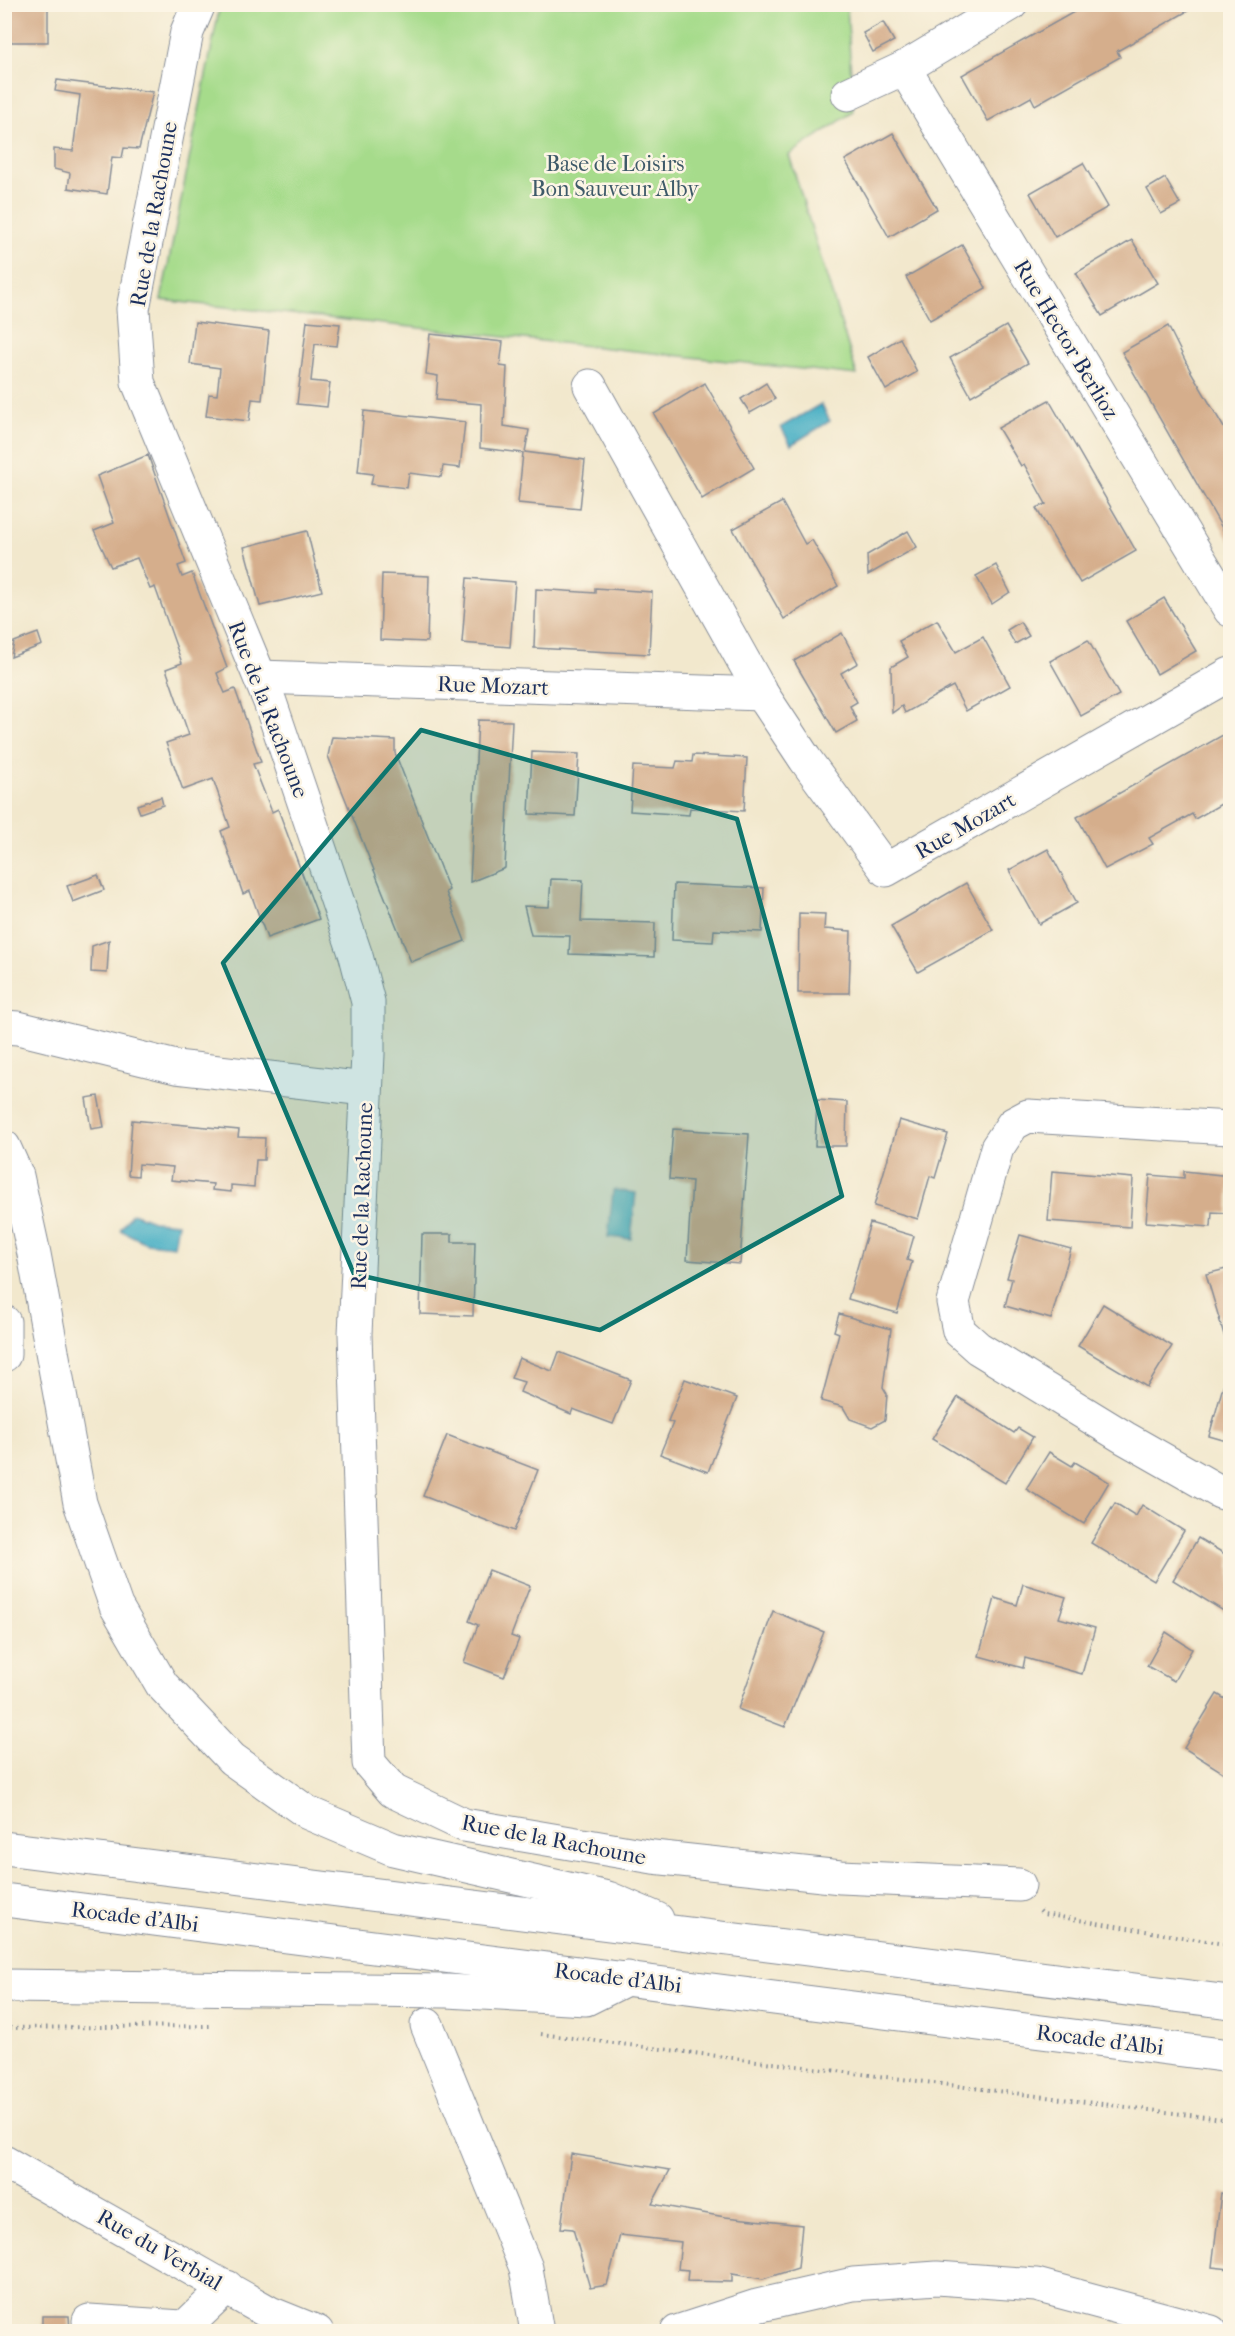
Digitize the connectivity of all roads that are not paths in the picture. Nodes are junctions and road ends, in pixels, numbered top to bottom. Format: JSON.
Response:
{"nodes":[{"id":1,"x":1011,"y":4,"type":"edge"},
{"id":2,"x":192,"y":14,"type":"edge"},
{"id":3,"x":904,"y":68,"type":"junction"},
{"id":4,"x":848,"y":94,"type":"dead end"},
{"id":5,"x":590,"y":386,"type":"dead end"},
{"id":6,"x":1230,"y":610,"type":"edge"},
{"id":7,"x":1230,"y":674,"type":"edge"},
{"id":8,"x":260,"y":677,"type":"junction"},
{"id":9,"x":762,"y":694,"type":"junction"},
{"id":10,"x":4,"y":1027,"type":"edge"},
{"id":11,"x":365,"y":1089,"type":"junction"},
{"id":12,"x":1230,"y":1128,"type":"edge"},
{"id":13,"x":4,"y":1147,"type":"edge"},
{"id":14,"x":4,"y":1322,"type":"edge"},
{"id":15,"x":4,"y":1355,"type":"edge"},
{"id":16,"x":1230,"y":1495,"type":"edge"},
{"id":17,"x":4,"y":1848,"type":"edge"},
{"id":18,"x":1019,"y":1885,"type":"road end"},
{"id":19,"x":4,"y":1900,"type":"edge"},
{"id":20,"x":692,"y":1935,"type":"junction"},
{"id":21,"x":628,"y":1978,"type":"junction"},
{"id":22,"x":4,"y":1986,"type":"edge"},
{"id":23,"x":1230,"y":2002,"type":"edge"},
{"id":24,"x":427,"y":2025,"type":"dead end"},
{"id":25,"x":1230,"y":2056,"type":"edge"},
{"id":26,"x":4,"y":2162,"type":"edge"},
{"id":27,"x":227,"y":2287,"type":"junction"},
{"id":28,"x":89,"y":2321,"type":"dead end"},
{"id":29,"x":181,"y":2329,"type":"edge"},
{"id":30,"x":317,"y":2331,"type":"edge"},
{"id":31,"x":537,"y":2331,"type":"edge"},
{"id":32,"x":677,"y":2331,"type":"edge"},
{"id":33,"x":1211,"y":2331,"type":"edge"}],
"edges":[{"from":1,"to":3,"type":"main road"},
{"from":2,"to":8,"type":"main road","name":"Rue de la Rachoune"},
{"from":3,"to":4,"type":"main road"},
{"from":3,"to":6,"type":"main road","name":"Rue Hector Berlioz"},
{"from":5,"to":9,"type":"main road","name":"Rue Mozart"},
{"from":7,"to":9,"type":"main road","name":"Rue Mozart"},
{"from":8,"to":9,"type":"main road","name":"Rue Mozart"},
{"from":8,"to":11,"type":"main road","name":"Rue de la Rachoune"},
{"from":10,"to":11,"type":"main road"},
{"from":11,"to":18,"type":"main road","name":"Rue de la Rachoune"},
{"from":12,"to":16,"type":"main road"},
{"from":13,"to":20,"type":"main road"},
{"from":14,"to":15,"type":"main road"},
{"from":17,"to":20,"type":"main road"},
{"from":19,"to":21,"type":"main road","name":"Rocade d'Albi"},
{"from":20,"to":23,"type":"main road"},
{"from":21,"to":22,"type":"main road"},
{"from":21,"to":25,"type":"main road","name":"Rocade d'Albi"},
{"from":24,"to":31,"type":"main road"},
{"from":26,"to":27,"type":"main road","name":"Rue du Verbial"},
{"from":27,"to":29,"type":"main road"},
{"from":27,"to":30,"type":"main road","name":"Rue du Verbial"},
{"from":28,"to":29,"type":"main road"},
{"from":32,"to":33,"type":"main road"}]}
